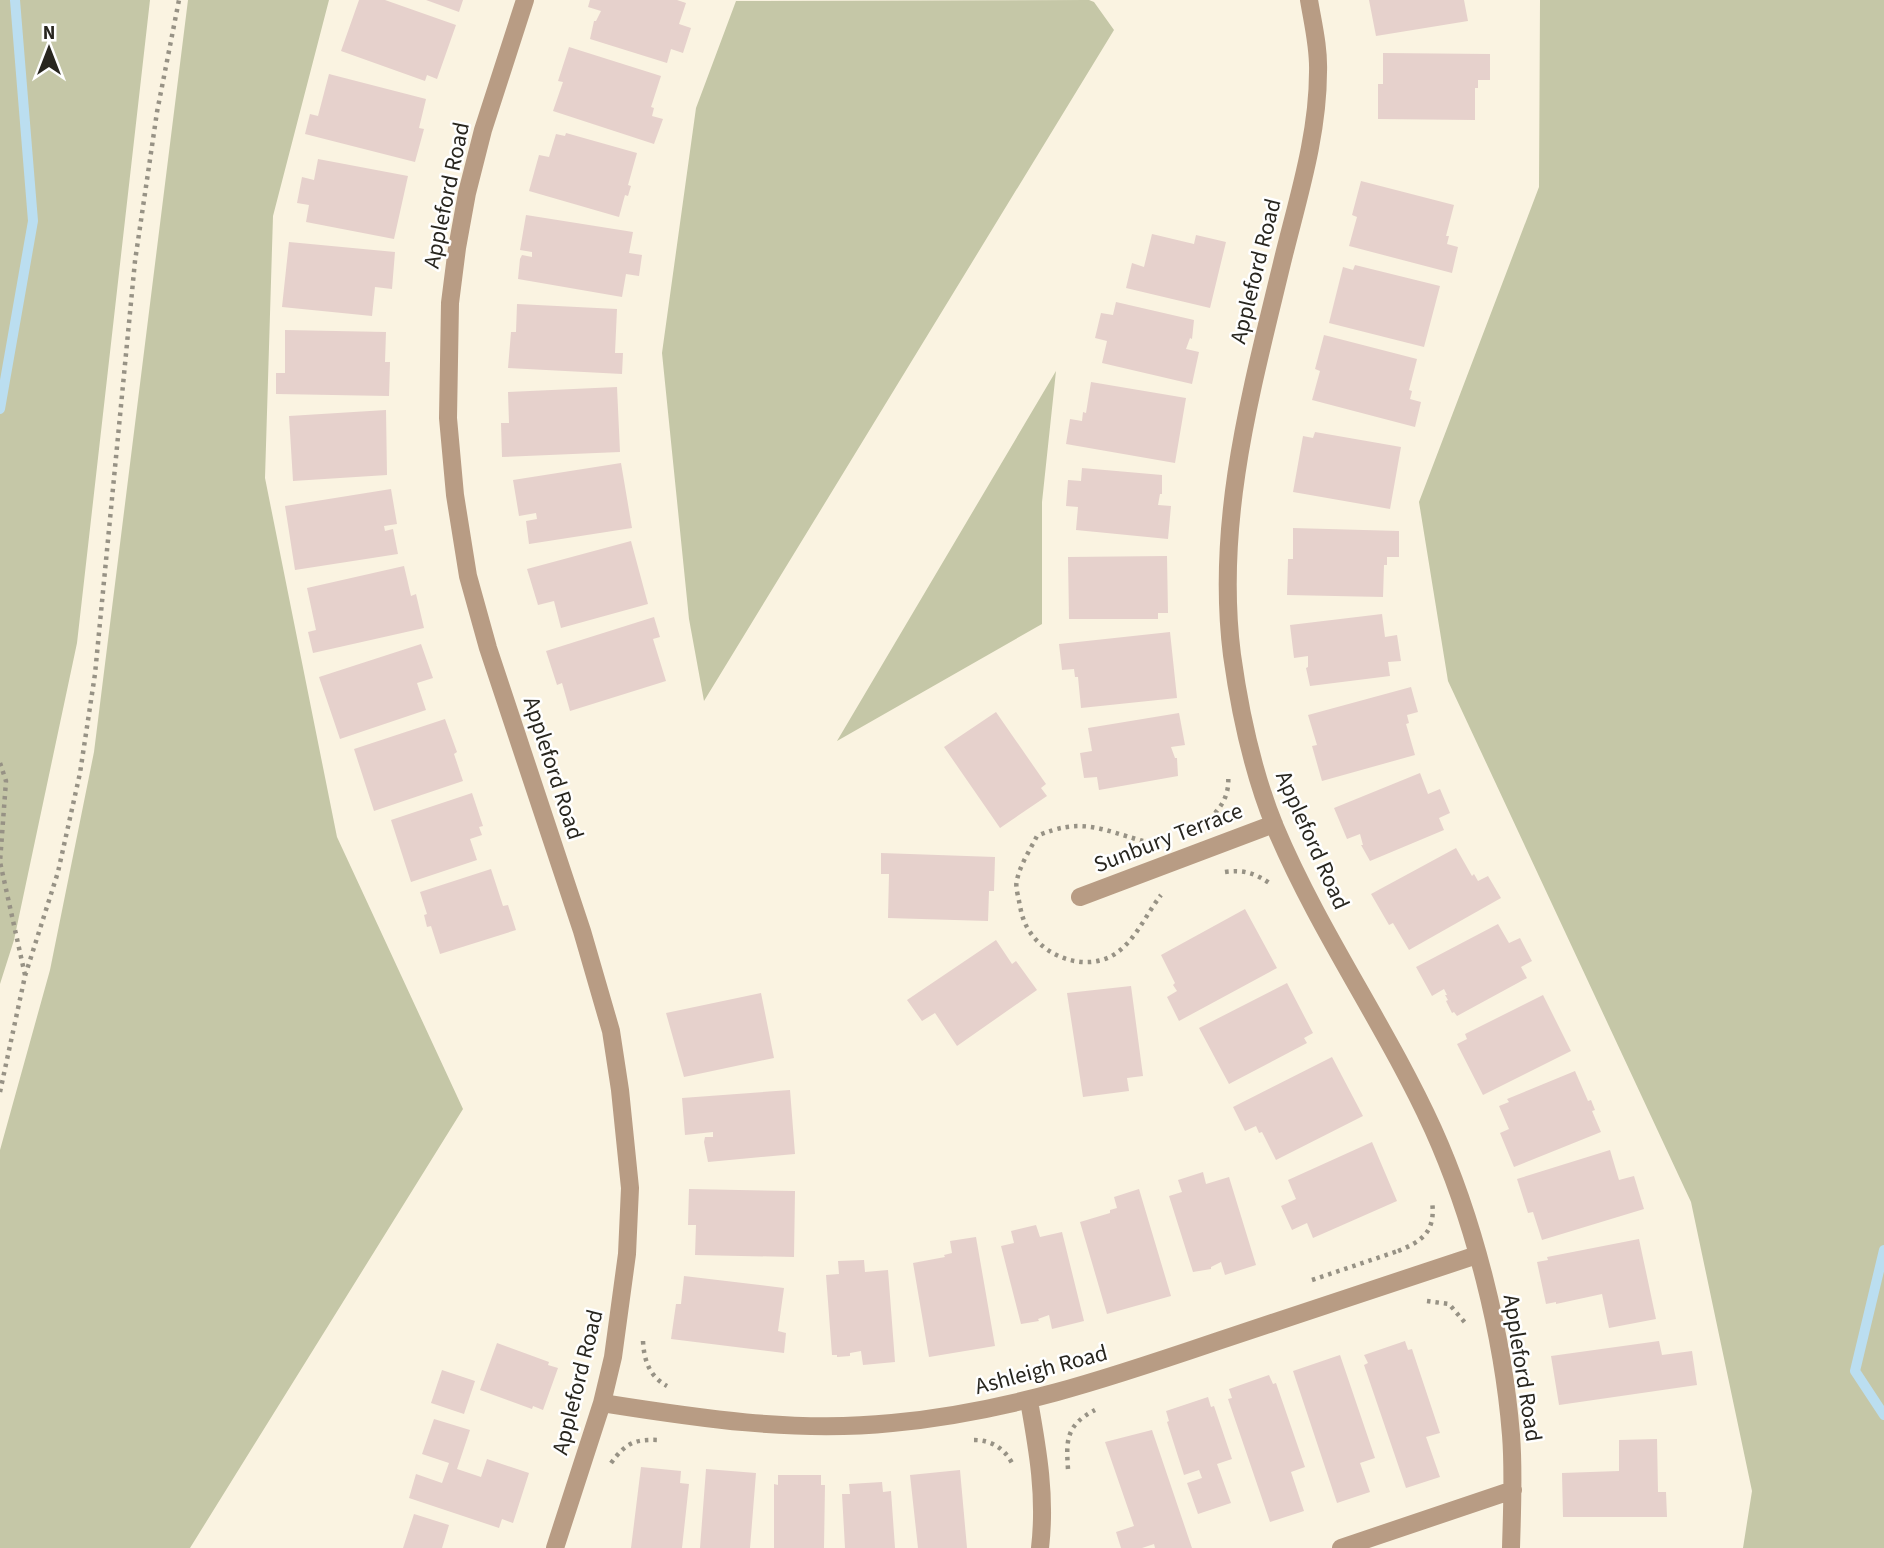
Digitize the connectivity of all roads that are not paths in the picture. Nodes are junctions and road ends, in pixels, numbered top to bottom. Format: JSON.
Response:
{"nodes":[{"id":1,"x":525,"y":0,"type":"edge"},
{"id":2,"x":1309,"y":0,"type":"edge"},
{"id":3,"x":1274,"y":824,"type":"junction"},
{"id":4,"x":1080,"y":897,"type":"dead end"},
{"id":5,"x":1477,"y":1255,"type":"junction"},
{"id":6,"x":1029,"y":1401,"type":"junction"},
{"id":7,"x":601,"y":1403,"type":"junction"},
{"id":8,"x":1513,"y":1490,"type":"junction"},
{"id":9,"x":555,"y":1548,"type":"edge"},
{"id":10,"x":1040,"y":1548,"type":"edge"},
{"id":11,"x":1341,"y":1548,"type":"edge"},
{"id":12,"x":1511,"y":1548,"type":"edge"}],
"edges":[{"from":1,"to":7,"type":"street","name":"Appleford Road"},
{"from":2,"to":3,"type":"street","name":"Appleford Road"},
{"from":3,"to":4,"type":"street","name":"Sunbury Terrace"},
{"from":3,"to":5,"type":"street","name":"Appleford Road"},
{"from":5,"to":6,"type":"street","name":"Ashleigh Road"},
{"from":5,"to":8,"type":"street","name":"Appleford Road"},
{"from":6,"to":7,"type":"street","name":"Ashleigh Road"},
{"from":6,"to":10,"type":"street"},
{"from":7,"to":9,"type":"street","name":"Appleford Road"},
{"from":8,"to":11,"type":"street"},
{"from":8,"to":12,"type":"street","name":"Appleford Road"}]}
